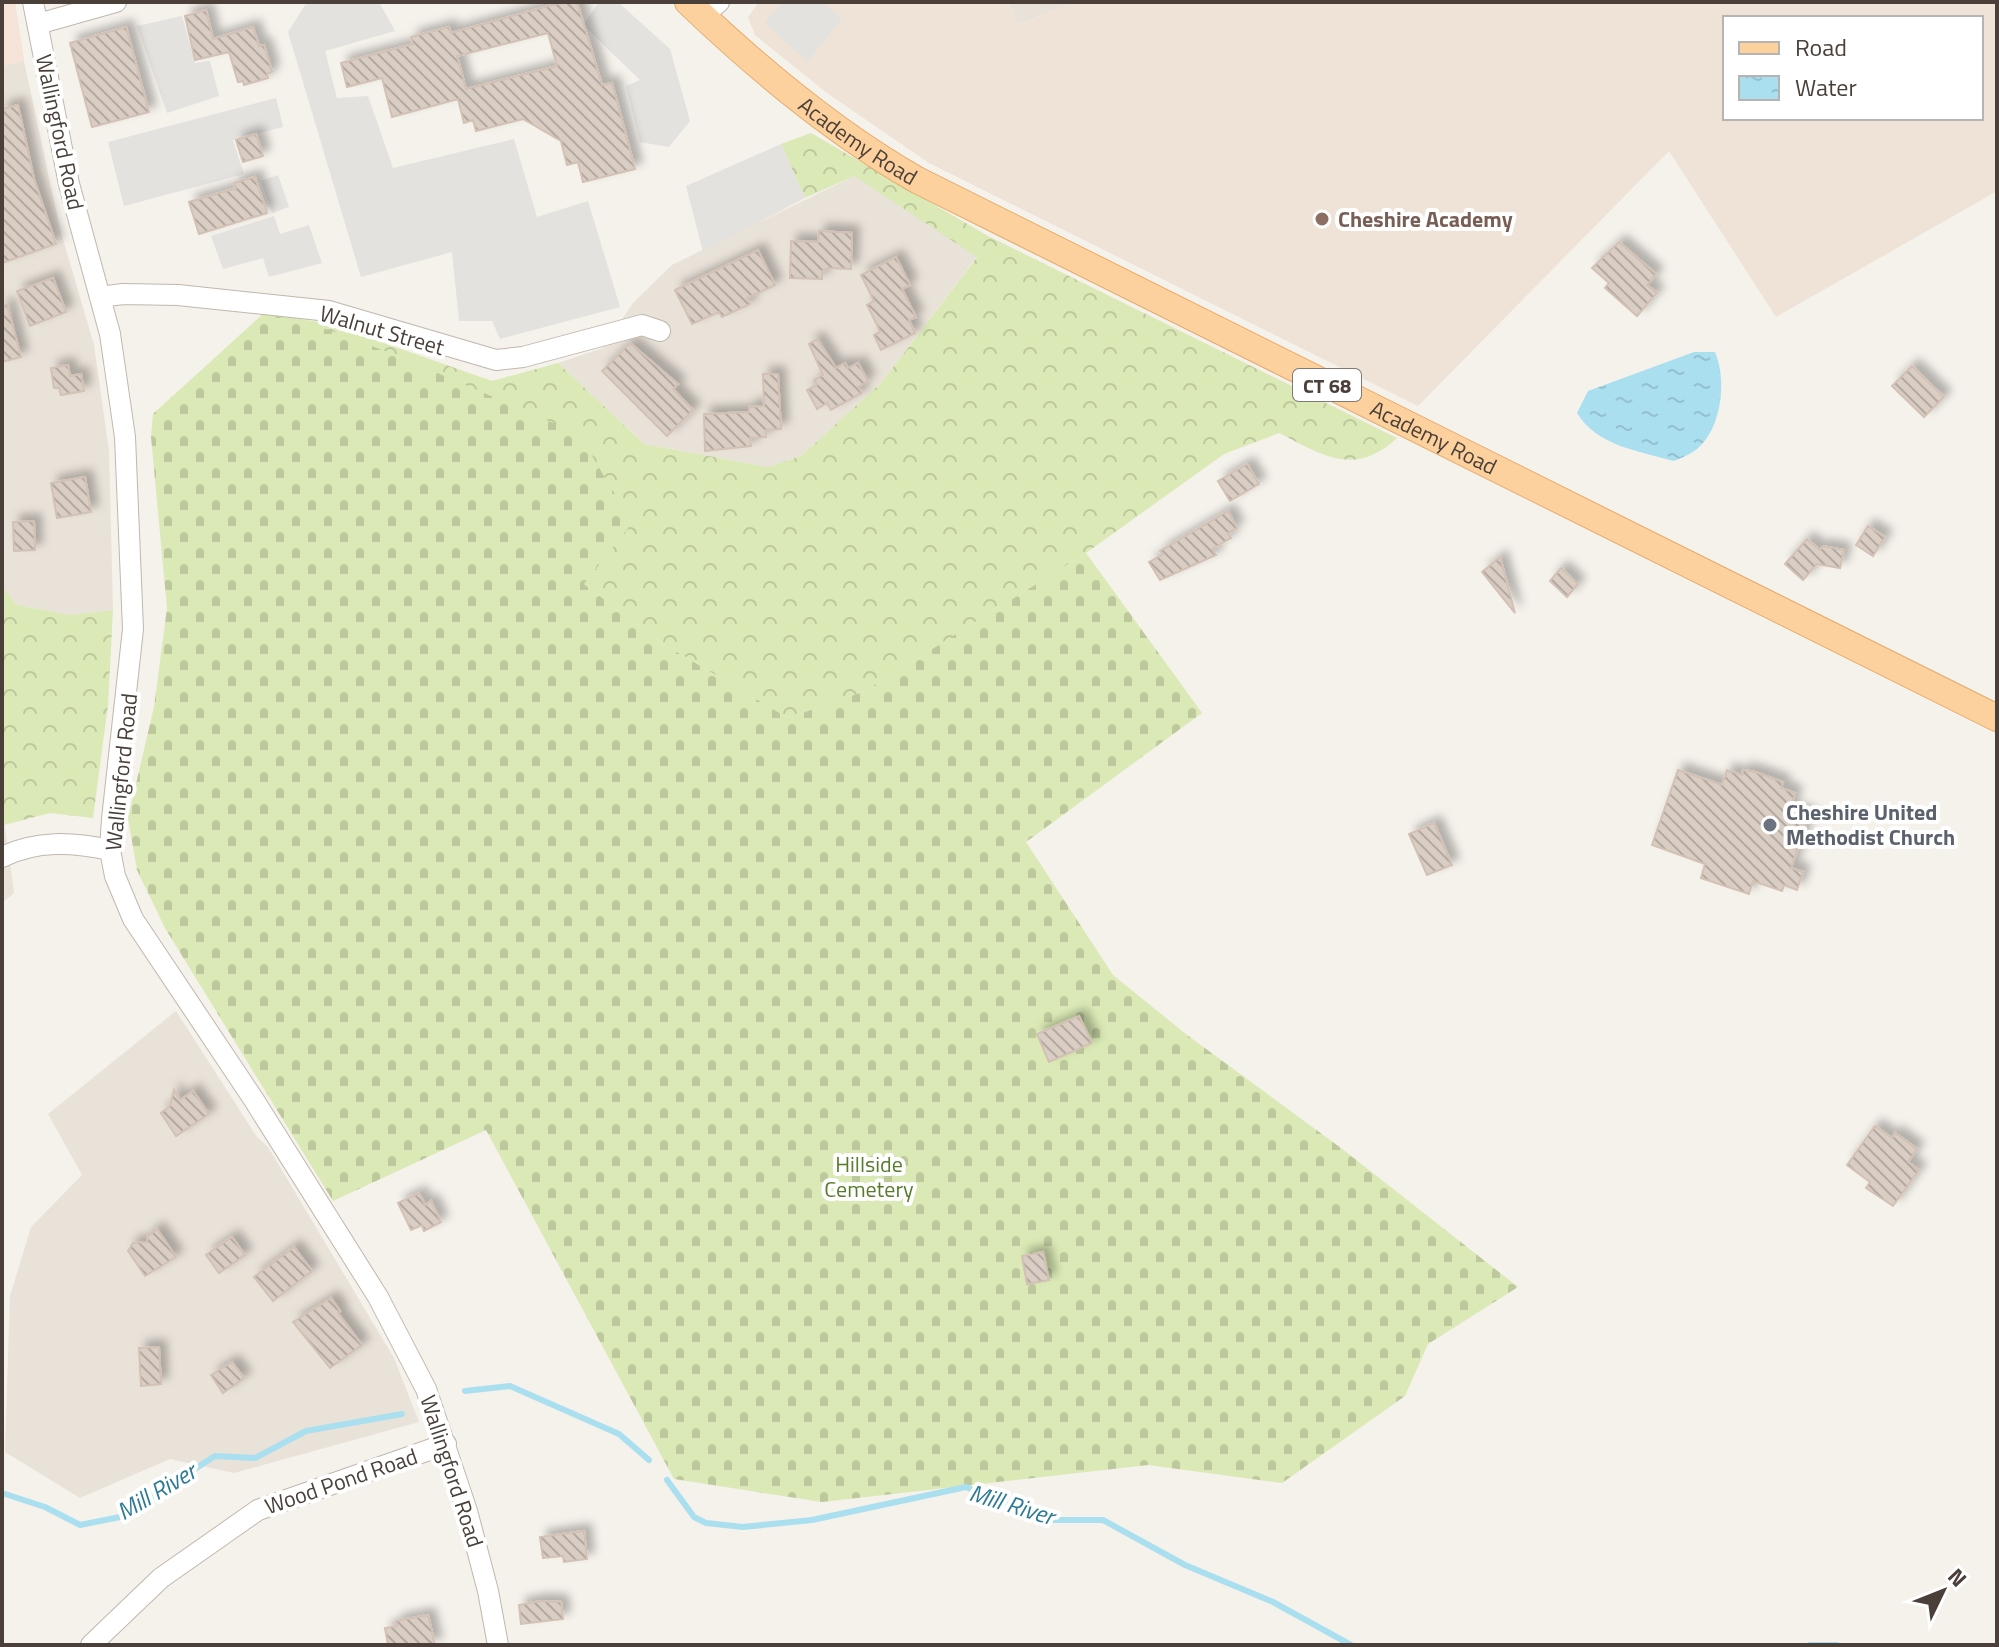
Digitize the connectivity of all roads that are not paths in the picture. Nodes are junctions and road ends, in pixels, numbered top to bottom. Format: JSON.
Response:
{"nodes":[{"id":1,"x":33,"y":2,"type":"edge"},
{"id":2,"x":116,"y":2,"type":"edge"},
{"id":3,"x":703,"y":7,"type":"edge"},
{"id":4,"x":38,"y":24,"type":"junction"},
{"id":5,"x":100,"y":297,"type":"junction"},
{"id":6,"x":660,"y":331,"type":"dead end"},
{"id":7,"x":1997,"y":718,"type":"edge"},
{"id":8,"x":110,"y":850,"type":"junction"},
{"id":9,"x":2,"y":857,"type":"edge"},
{"id":10,"x":446,"y":1444,"type":"junction"},
{"id":11,"x":91,"y":1645,"type":"edge"},
{"id":12,"x":498,"y":1645,"type":"edge"}],
"edges":[{"from":1,"to":4,"type":"street","name":"Wallingford Road"},
{"from":2,"to":4,"type":"street"},
{"from":3,"to":7,"type":"main road","name":"Academy Road","number":"CT 68"},
{"from":4,"to":5,"type":"street","name":"Wallingford Road"},
{"from":5,"to":6,"type":"street","name":"Walnut Street"},
{"from":5,"to":8,"type":"street","name":"Wallingford Road"},
{"from":8,"to":9,"type":"street"},
{"from":8,"to":10,"type":"street","name":"Wallingford Road"},
{"from":10,"to":11,"type":"street","name":"Wood Pond Road"},
{"from":10,"to":12,"type":"street","name":"Wallingford Road"}]}
